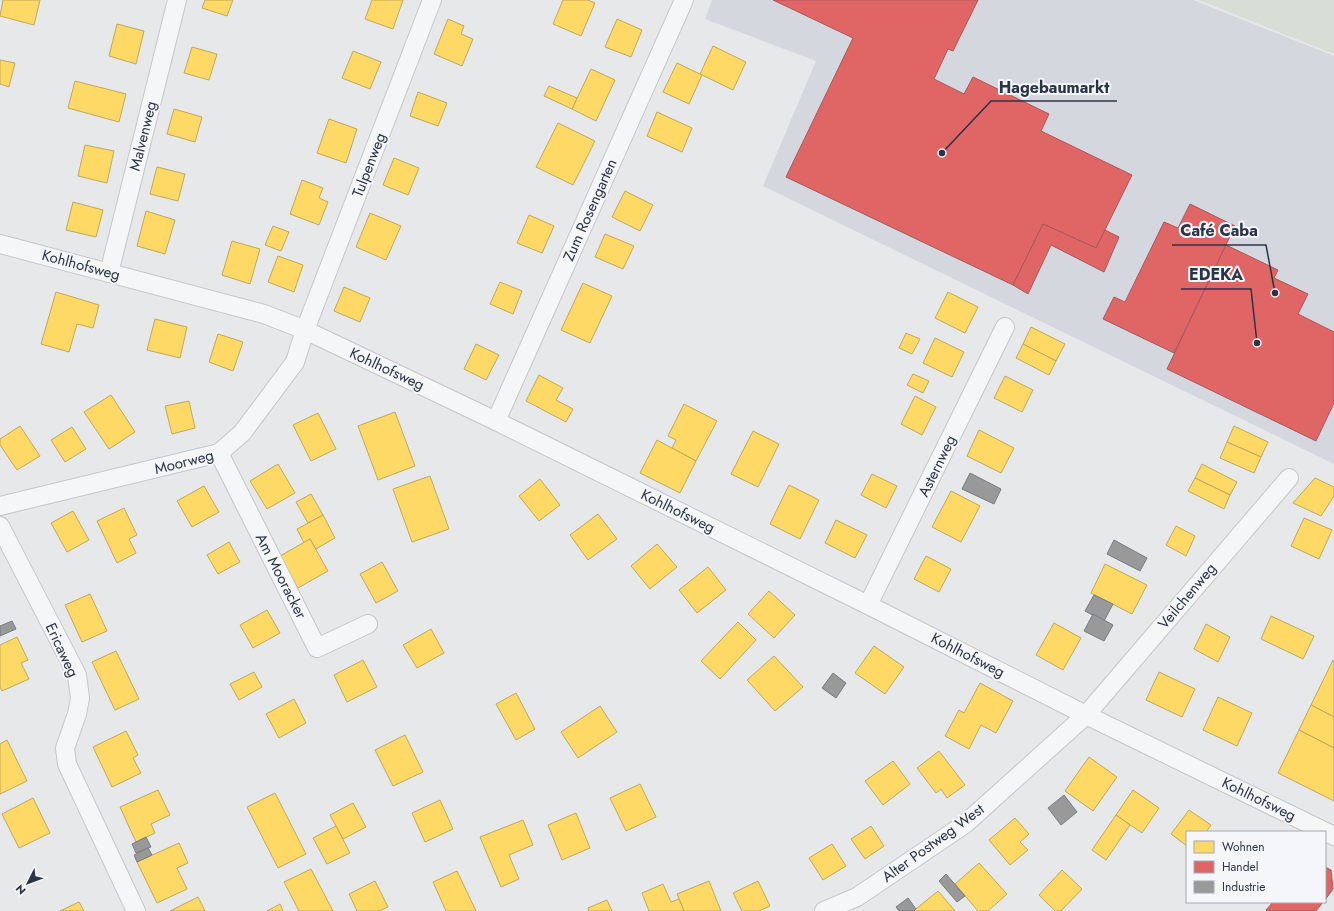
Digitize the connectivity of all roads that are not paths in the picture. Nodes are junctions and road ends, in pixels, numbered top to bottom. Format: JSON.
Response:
{"nodes":[{"id":1,"x":177,"y":0,"type":"edge"},
{"id":2,"x":432,"y":0,"type":"edge"},
{"id":3,"x":684,"y":0,"type":"edge"},
{"id":4,"x":0,"y":244,"type":"edge"},
{"id":5,"x":109,"y":273,"type":"junction"},
{"id":6,"x":1005,"y":327,"type":"dead end"},
{"id":7,"x":305,"y":330,"type":"junction"},
{"id":8,"x":496,"y":421,"type":"junction"},
{"id":9,"x":219,"y":453,"type":"junction"},
{"id":10,"x":1289,"y":478,"type":"dead end"},
{"id":11,"x":0,"y":506,"type":"edge"},
{"id":12,"x":0,"y":526,"type":"edge"},
{"id":13,"x":868,"y":605,"type":"junction"},
{"id":14,"x":368,"y":624,"type":"dead end"},
{"id":15,"x":1086,"y":715,"type":"junction"},
{"id":16,"x":1324,"y":831,"type":"edge"},
{"id":17,"x":136,"y":911,"type":"edge"},
{"id":18,"x":824,"y":911,"type":"edge"}],
"edges":[{"from":1,"to":5,"type":"street","name":"Malvenweg"},
{"from":2,"to":7,"type":"street","name":"Tulpenweg"},
{"from":3,"to":8,"type":"street","name":"Zum Rosengarten"},
{"from":4,"to":5,"type":"street","name":"Kohlhofsweg"},
{"from":5,"to":7,"type":"street","name":"Kohlhofsweg"},
{"from":6,"to":13,"type":"street","name":"Asternweg"},
{"from":7,"to":8,"type":"street","name":"Kohlhofsweg"},
{"from":7,"to":9,"type":"street","name":"Moorweg"},
{"from":8,"to":13,"type":"street","name":"Kohlhofsweg"},
{"from":9,"to":11,"type":"street","name":"Moorweg"},
{"from":9,"to":14,"type":"street","name":"Am Mooracker"},
{"from":10,"to":15,"type":"street","name":"Veilchenweg"},
{"from":12,"to":17,"type":"street","name":"Ericaweg"},
{"from":13,"to":15,"type":"street","name":"Kohlhofsweg"},
{"from":15,"to":16,"type":"street","name":"Kohlhofsweg"},
{"from":15,"to":18,"type":"street","name":"Alter Postweg West"}]}
